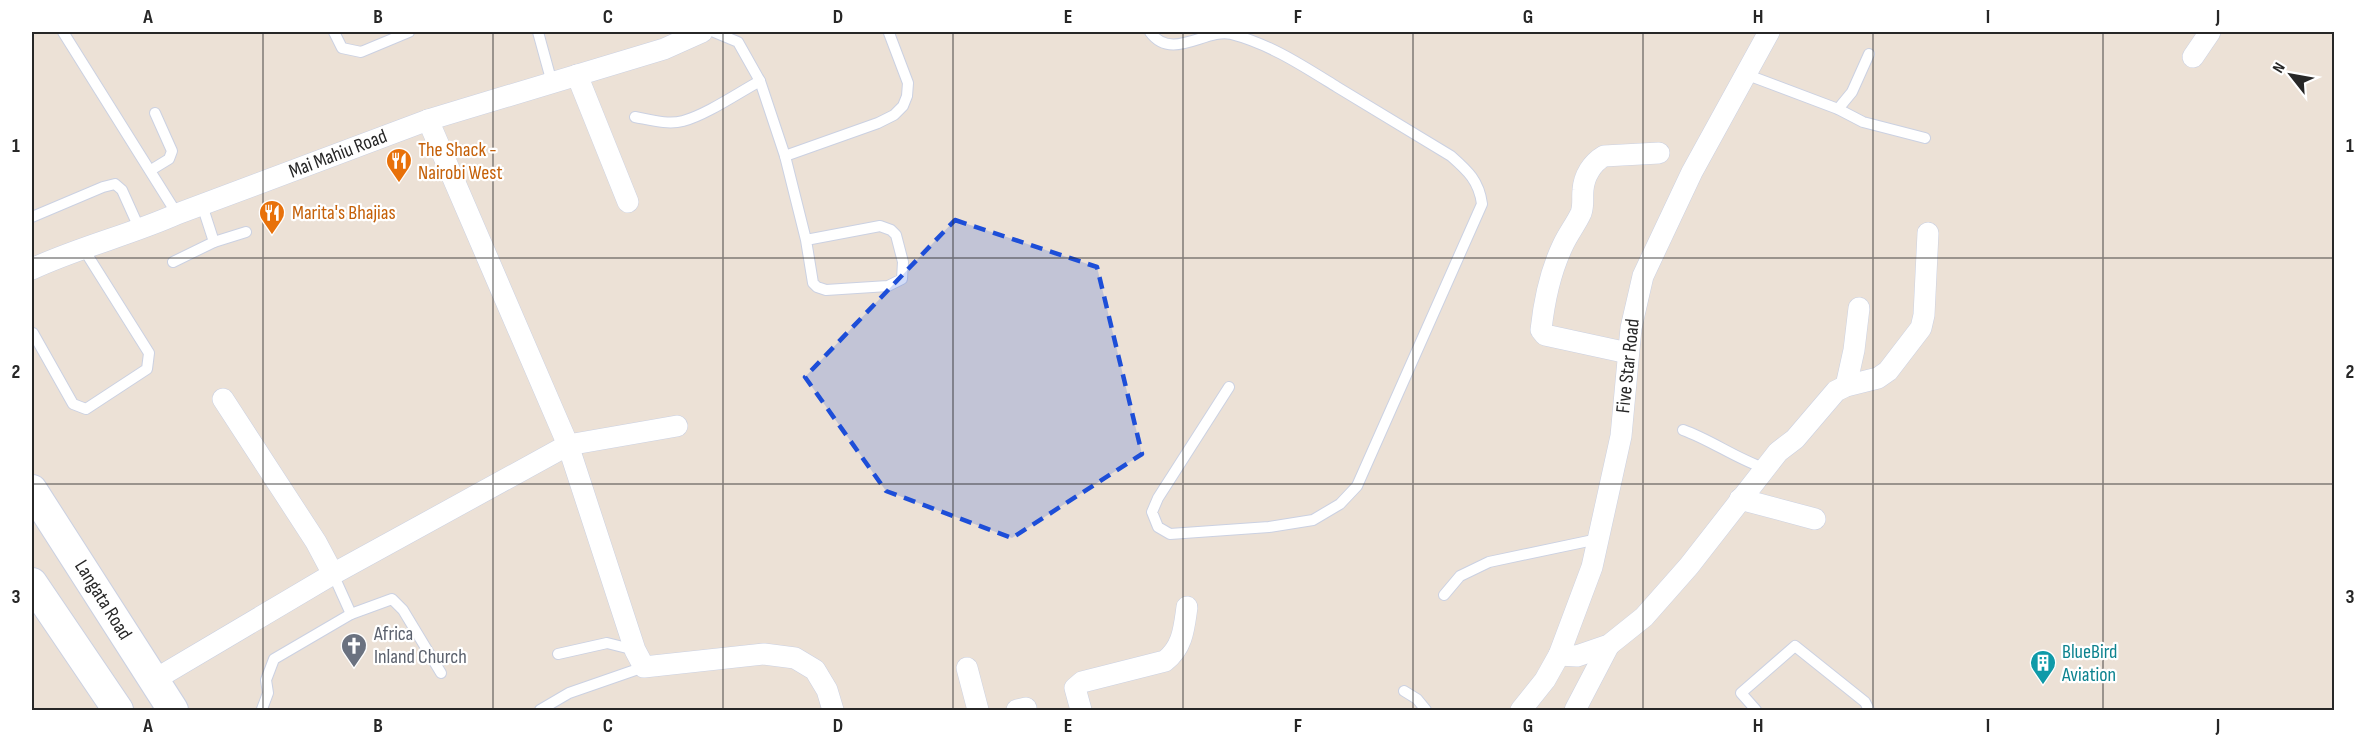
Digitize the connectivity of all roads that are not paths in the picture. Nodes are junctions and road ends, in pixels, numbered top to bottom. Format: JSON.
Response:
{"nodes":[{"id":1,"x":63,"y":32,"type":"edge"},
{"id":2,"x":334,"y":32,"type":"edge"},
{"id":3,"x":409,"y":32,"type":"edge"},
{"id":4,"x":538,"y":32,"type":"edge"},
{"id":5,"x":702,"y":32,"type":"edge"},
{"id":6,"x":714,"y":32,"type":"edge"},
{"id":7,"x":1149,"y":32,"type":"edge"},
{"id":8,"x":1769,"y":32,"type":"edge"},
{"id":9,"x":2210,"y":32,"type":"edge"},
{"id":10,"x":889,"y":33,"type":"dead end"},
{"id":11,"x":1214,"y":33,"type":"edge"},
{"id":12,"x":1869,"y":54,"type":"dead end"},
{"id":13,"x":2193,"y":57,"type":"dead end"},
{"id":14,"x":1744,"y":74,"type":"junction"},
{"id":15,"x":577,"y":75,"type":"junction"},
{"id":16,"x":760,"y":81,"type":"junction"},
{"id":17,"x":552,"y":83,"type":"junction"},
{"id":18,"x":1838,"y":109,"type":"junction"},
{"id":19,"x":155,"y":113,"type":"dead end"},
{"id":20,"x":635,"y":117,"type":"dead end"},
{"id":21,"x":428,"y":120,"type":"junction"},
{"id":22,"x":1925,"y":138,"type":"dead end"},
{"id":23,"x":1659,"y":153,"type":"dead end"},
{"id":24,"x":785,"y":156,"type":"junction"},
{"id":25,"x":151,"y":170,"type":"junction"},
{"id":26,"x":628,"y":202,"type":"dead end"},
{"id":27,"x":202,"y":205,"type":"junction"},
{"id":28,"x":177,"y":214,"type":"junction"},
{"id":29,"x":32,"y":217,"type":"edge"},
{"id":30,"x":140,"y":231,"type":"junction"},
{"id":31,"x":246,"y":232,"type":"dead end"},
{"id":32,"x":1928,"y":233,"type":"dead end"},
{"id":33,"x":806,"y":240,"type":"junction"},
{"id":34,"x":214,"y":242,"type":"junction"},
{"id":35,"x":83,"y":248,"type":"junction"},
{"id":36,"x":173,"y":262,"type":"dead end"},
{"id":37,"x":39,"y":265,"type":"edge"},
{"id":38,"x":32,"y":278,"type":"edge"},
{"id":39,"x":1859,"y":308,"type":"dead end"},
{"id":40,"x":33,"y":333,"type":"dead end"},
{"id":41,"x":1628,"y":353,"type":"junction"},
{"id":42,"x":1846,"y":386,"type":"junction"},
{"id":43,"x":1230,"y":387,"type":"dead end"},
{"id":44,"x":223,"y":399,"type":"dead end"},
{"id":45,"x":677,"y":426,"type":"dead end"},
{"id":46,"x":1683,"y":430,"type":"dead end"},
{"id":47,"x":568,"y":446,"type":"junction"},
{"id":48,"x":1764,"y":468,"type":"junction"},
{"id":49,"x":32,"y":490,"type":"edge"},
{"id":50,"x":1740,"y":499,"type":"junction"},
{"id":51,"x":1815,"y":519,"type":"dead end"},
{"id":52,"x":32,"y":523,"type":"edge"},
{"id":53,"x":1598,"y":539,"type":"junction"},
{"id":54,"x":333,"y":574,"type":"junction"},
{"id":55,"x":32,"y":583,"type":"edge"},
{"id":56,"x":1444,"y":595,"type":"dead end"},
{"id":57,"x":1187,"y":607,"type":"dead end"},
{"id":58,"x":32,"y":614,"type":"edge"},
{"id":59,"x":351,"y":614,"type":"junction"},
{"id":60,"x":1609,"y":645,"type":"junction"},
{"id":61,"x":558,"y":654,"type":"dead end"},
{"id":62,"x":1559,"y":655,"type":"junction"},
{"id":63,"x":640,"y":658,"type":"junction"},
{"id":64,"x":967,"y":669,"type":"dead end"},
{"id":65,"x":441,"y":673,"type":"dead end"},
{"id":66,"x":154,"y":680,"type":"junction"},
{"id":67,"x":1404,"y":691,"type":"dead end"},
{"id":68,"x":94,"y":711,"type":"edge"},
{"id":69,"x":118,"y":711,"type":"edge"},
{"id":70,"x":152,"y":711,"type":"edge"},
{"id":71,"x":173,"y":711,"type":"edge"},
{"id":72,"x":263,"y":711,"type":"edge"},
{"id":73,"x":540,"y":711,"type":"edge"},
{"id":74,"x":833,"y":711,"type":"edge"},
{"id":75,"x":978,"y":711,"type":"edge"},
{"id":76,"x":1081,"y":711,"type":"edge"},
{"id":77,"x":1426,"y":711,"type":"edge"},
{"id":78,"x":1521,"y":711,"type":"edge"},
{"id":79,"x":1575,"y":711,"type":"edge"},
{"id":80,"x":1756,"y":711,"type":"edge"},
{"id":81,"x":1869,"y":711,"type":"edge"}],
"edges":[{"from":1,"to":25,"type":"lane"},
{"from":2,"to":3,"type":"lane"},
{"from":4,"to":17,"type":"lane"},
{"from":5,"to":15,"type":"street","name":"Mai Mahiu Road"},
{"from":6,"to":16,"type":"lane"},
{"from":7,"to":11,"type":"lane"},
{"from":8,"to":14,"type":"street","name":"Five Star Road"},
{"from":9,"to":13,"type":"street"},
{"from":10,"to":24,"type":"lane"},
{"from":11,"to":43,"type":"lane"},
{"from":12,"to":18,"type":"lane"},
{"from":14,"to":18,"type":"lane"},
{"from":14,"to":41,"type":"street","name":"Five Star Road"},
{"from":15,"to":17,"type":"street","name":"Mai Mahiu Road"},
{"from":15,"to":26,"type":"street"},
{"from":16,"to":20,"type":"lane"},
{"from":16,"to":24,"type":"lane"},
{"from":17,"to":21,"type":"street","name":"Mai Mahiu Road"},
{"from":18,"to":22,"type":"lane"},
{"from":19,"to":25,"type":"lane"},
{"from":21,"to":27,"type":"street","name":"Mai Mahiu Road"},
{"from":21,"to":47,"type":"street"},
{"from":23,"to":41,"type":"street"},
{"from":24,"to":33,"type":"lane"},
{"from":25,"to":28,"type":"lane"},
{"from":27,"to":28,"type":"street","name":"Mai Mahiu Road"},
{"from":27,"to":34,"type":"lane"},
{"from":28,"to":30,"type":"street","name":"Mai Mahiu Road"},
{"from":29,"to":30,"type":"lane"},
{"from":30,"to":35,"type":"street","name":"Mai Mahiu Road"},
{"from":31,"to":34,"type":"lane"},
{"from":32,"to":42,"type":"street"},
{"from":33,"to":33,"type":"lane"},
{"from":34,"to":36,"type":"lane"},
{"from":35,"to":37,"type":"street","name":"Mai Mahiu Road"},
{"from":35,"to":40,"type":"lane"},
{"from":37,"to":38,"type":"street"},
{"from":39,"to":42,"type":"street"},
{"from":41,"to":53,"type":"street","name":"Five Star Road"},
{"from":42,"to":48,"type":"street"},
{"from":44,"to":54,"type":"street"},
{"from":45,"to":47,"type":"street"},
{"from":46,"to":48,"type":"lane"},
{"from":47,"to":54,"type":"street"},
{"from":47,"to":63,"type":"street"},
{"from":48,"to":50,"type":"street"},
{"from":49,"to":66,"type":"main road","name":"Langata Road"},
{"from":50,"to":51,"type":"street"},
{"from":50,"to":60,"type":"street"},
{"from":52,"to":70,"type":"main road","name":"Langata Road"},
{"from":53,"to":56,"type":"lane"},
{"from":53,"to":62,"type":"street","name":"Five Star Road"},
{"from":54,"to":59,"type":"lane"},
{"from":54,"to":66,"type":"street"},
{"from":55,"to":69,"type":"main road"},
{"from":57,"to":76,"type":"street"},
{"from":58,"to":68,"type":"main road"},
{"from":59,"to":65,"type":"lane"},
{"from":59,"to":72,"type":"lane"},
{"from":60,"to":62,"type":"street"},
{"from":60,"to":79,"type":"street"},
{"from":61,"to":63,"type":"lane"},
{"from":62,"to":78,"type":"street","name":"Five Star Road"},
{"from":63,"to":73,"type":"lane"},
{"from":63,"to":74,"type":"street"},
{"from":64,"to":75,"type":"street"},
{"from":66,"to":71,"type":"main road","name":"Langata Road"},
{"from":67,"to":77,"type":"lane"},
{"from":80,"to":81,"type":"lane"}]}
